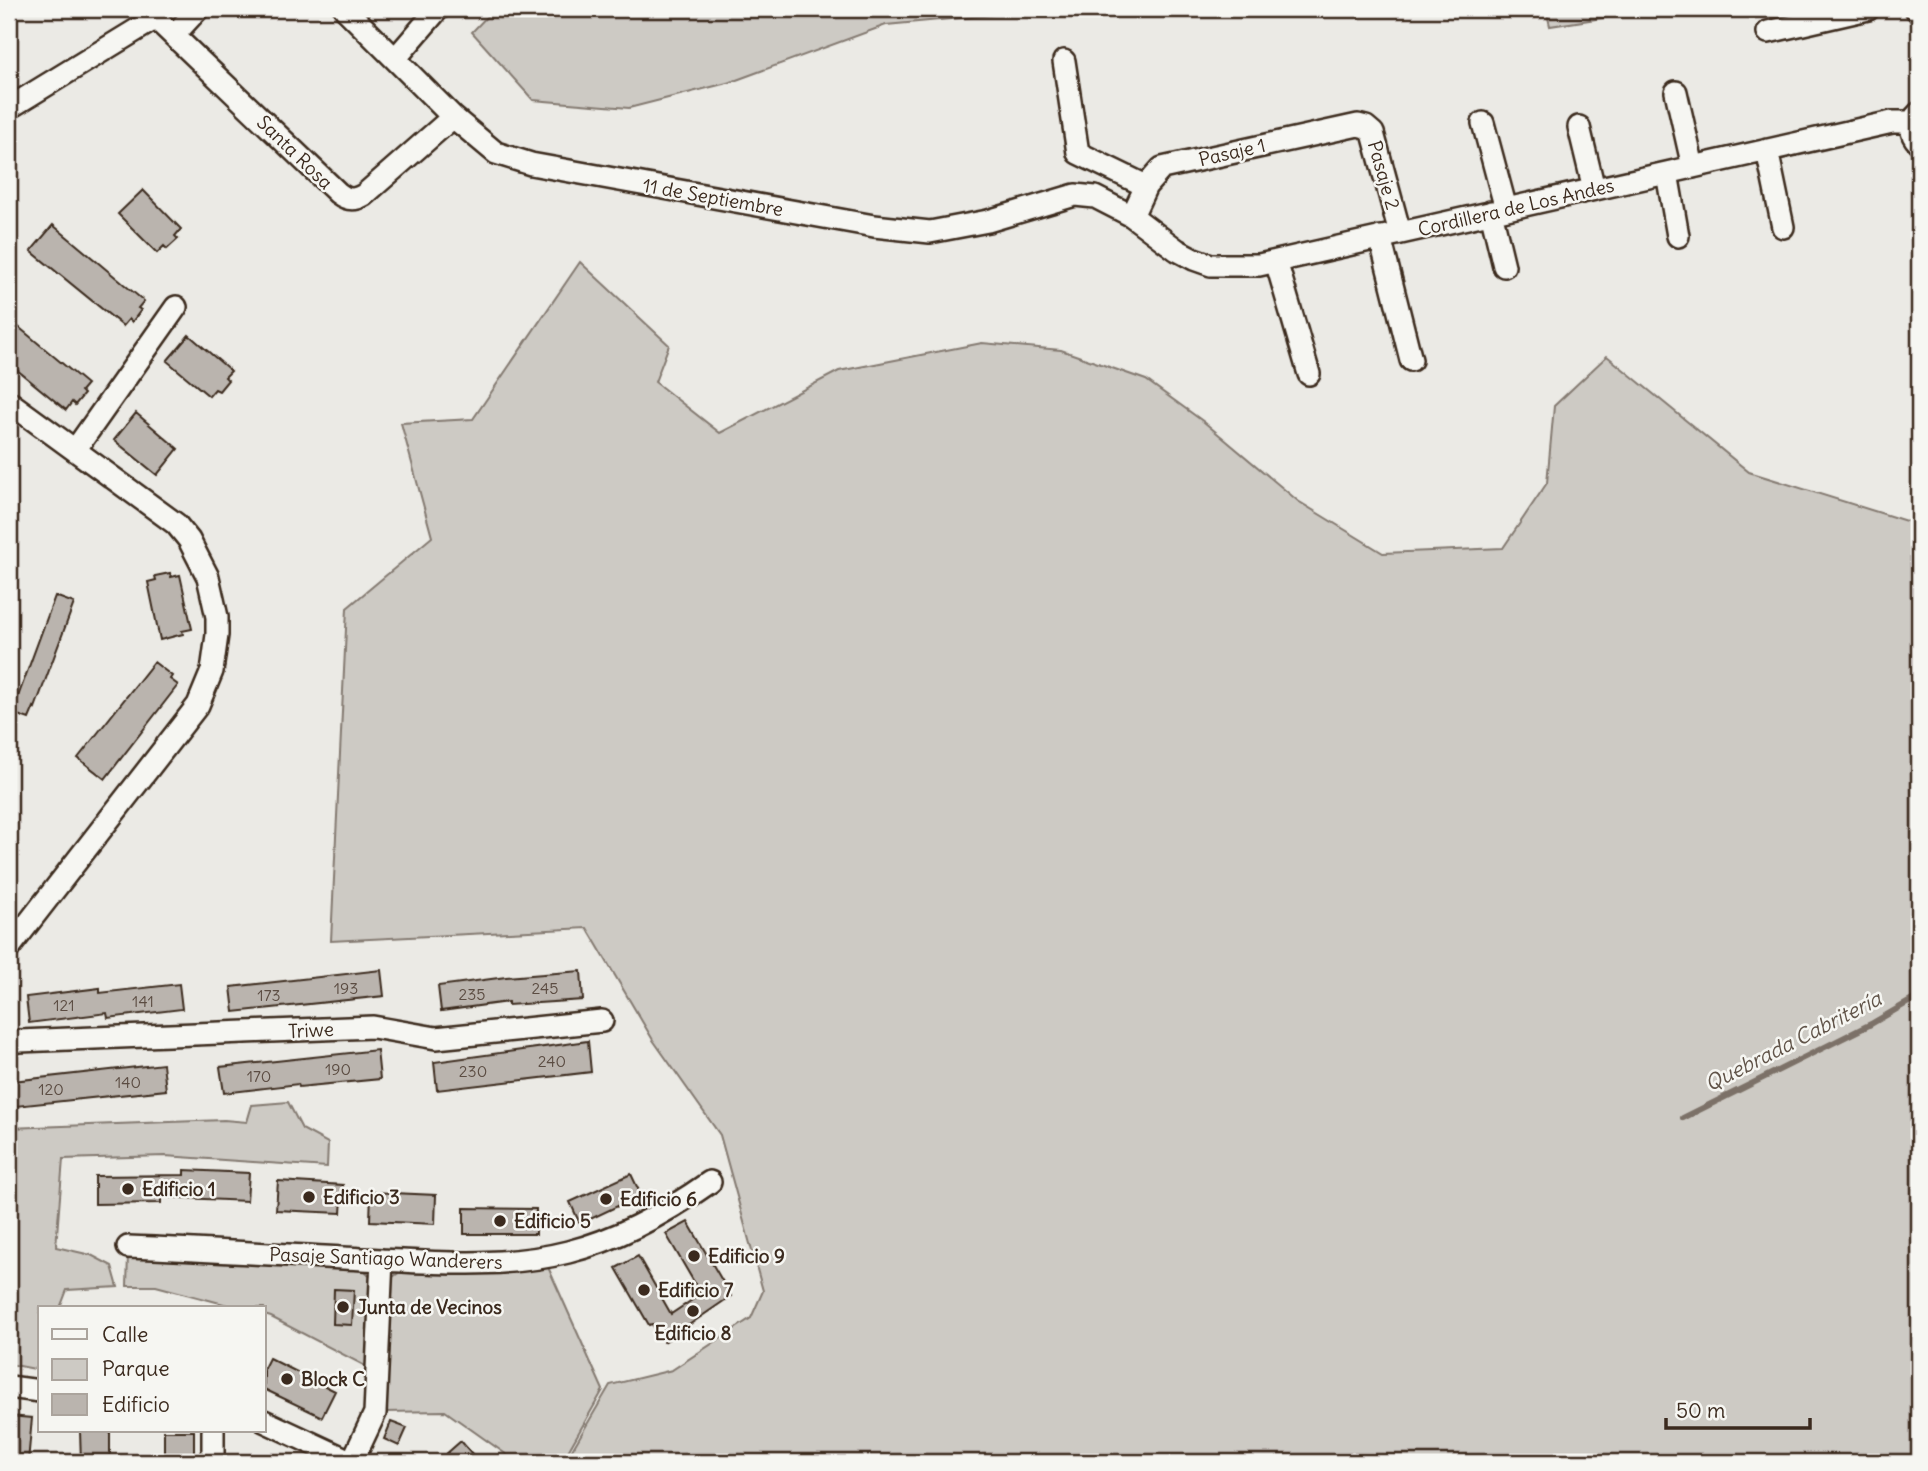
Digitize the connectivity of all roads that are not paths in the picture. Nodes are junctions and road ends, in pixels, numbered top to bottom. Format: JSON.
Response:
{"nodes":[{"id":1,"x":198,"y":9,"type":"edge"},
{"id":2,"x":345,"y":9,"type":"edge"},
{"id":3,"x":438,"y":9,"type":"edge"},
{"id":4,"x":1868,"y":9,"type":"edge"},
{"id":5,"x":151,"y":13,"type":"edge"},
{"id":6,"x":1768,"y":32,"type":"dead end"},
{"id":7,"x":174,"y":35,"type":"junction"},
{"id":8,"x":395,"y":59,"type":"junction"},
{"id":9,"x":1064,"y":61,"type":"dead end"},
{"id":10,"x":1676,"y":92,"type":"dead end"},
{"id":11,"x":9,"y":108,"type":"edge"},
{"id":12,"x":1917,"y":113,"type":"edge"},
{"id":13,"x":453,"y":117,"type":"junction"},
{"id":14,"x":1483,"y":123,"type":"dead end"},
{"id":15,"x":1358,"y":124,"type":"joint"},
{"id":16,"x":1579,"y":127,"type":"dead end"},
{"id":17,"x":1919,"y":143,"type":"edge"},
{"id":18,"x":1768,"y":150,"type":"junction"},
{"id":19,"x":1693,"y":167,"type":"junction"},
{"id":20,"x":1667,"y":173,"type":"junction"},
{"id":21,"x":1146,"y":186,"type":"junction"},
{"id":22,"x":1594,"y":189,"type":"junction"},
{"id":23,"x":1498,"y":211,"type":"junction"},
{"id":24,"x":1132,"y":216,"type":"junction"},
{"id":25,"x":1783,"y":227,"type":"dead end"},
{"id":26,"x":1390,"y":235,"type":"junction"},
{"id":27,"x":1678,"y":236,"type":"dead end"},
{"id":28,"x":1276,"y":261,"type":"junction"},
{"id":29,"x":1504,"y":266,"type":"dead end"},
{"id":30,"x":176,"y":307,"type":"dead end"},
{"id":31,"x":1411,"y":360,"type":"dead end"},
{"id":32,"x":1309,"y":374,"type":"dead end"},
{"id":33,"x":9,"y":402,"type":"edge"},
{"id":34,"x":75,"y":450,"type":"junction"},
{"id":35,"x":9,"y":948,"type":"edge"},
{"id":36,"x":602,"y":1021,"type":"dead end"},
{"id":37,"x":12,"y":1041,"type":"edge"},
{"id":38,"x":710,"y":1181,"type":"dead end"},
{"id":39,"x":128,"y":1247,"type":"dead end"},
{"id":40,"x":382,"y":1260,"type":"junction"},
{"id":41,"x":9,"y":1387,"type":"edge"},
{"id":42,"x":38,"y":1391,"type":"edge"},
{"id":43,"x":266,"y":1422,"type":"edge"},
{"id":44,"x":213,"y":1432,"type":"edge"},
{"id":45,"x":213,"y":1462,"type":"edge"},
{"id":46,"x":352,"y":1462,"type":"edge"}],
"edges":[{"from":1,"to":7,"type":"street"},
{"from":2,"to":8,"type":"street","name":"11 de Septiembre"},
{"from":3,"to":8,"type":"street"},
{"from":4,"to":6,"type":"street"},
{"from":5,"to":7,"type":"street","name":"Santa Rosa"},
{"from":5,"to":11,"type":"street"},
{"from":7,"to":13,"type":"street","name":"Santa Rosa"},
{"from":8,"to":13,"type":"street","name":"11 de Septiembre"},
{"from":9,"to":21,"type":"street"},
{"from":10,"to":19,"type":"street"},
{"from":12,"to":17,"type":"street","name":"Cordillera de Los Andes"},
{"from":12,"to":18,"type":"street","name":"Cordillera de Los Andes"},
{"from":13,"to":24,"type":"street","name":"11 de Septiembre"},
{"from":14,"to":23,"type":"street"},
{"from":15,"to":21,"type":"street","name":"Pasaje 1"},
{"from":15,"to":26,"type":"street","name":"Pasaje 2"},
{"from":16,"to":22,"type":"street"},
{"from":18,"to":19,"type":"street","name":"Cordillera de Los Andes"},
{"from":18,"to":25,"type":"street"},
{"from":19,"to":20,"type":"street","name":"Cordillera de Los Andes"},
{"from":20,"to":22,"type":"street","name":"Cordillera de Los Andes"},
{"from":20,"to":27,"type":"street"},
{"from":21,"to":24,"type":"street","name":"Pasaje 1"},
{"from":22,"to":23,"type":"street","name":"Cordillera de Los Andes"},
{"from":23,"to":26,"type":"street","name":"Cordillera de Los Andes"},
{"from":23,"to":29,"type":"street"},
{"from":24,"to":28,"type":"street","name":"Cordillera de Los Andes"},
{"from":26,"to":28,"type":"street","name":"Cordillera de Los Andes"},
{"from":26,"to":31,"type":"street","name":"Pasaje 2"},
{"from":28,"to":32,"type":"street"},
{"from":30,"to":34,"type":"street"},
{"from":33,"to":34,"type":"street"},
{"from":34,"to":35,"type":"street"},
{"from":36,"to":37,"type":"street","name":"Triwe"},
{"from":38,"to":40,"type":"street","name":"Pasaje Santiago Wanderers"},
{"from":39,"to":40,"type":"street","name":"Pasaje Santiago Wanderers"},
{"from":40,"to":46,"type":"street"},
{"from":41,"to":42,"type":"street"},
{"from":43,"to":46,"type":"street"},
{"from":44,"to":45,"type":"street"}]}
